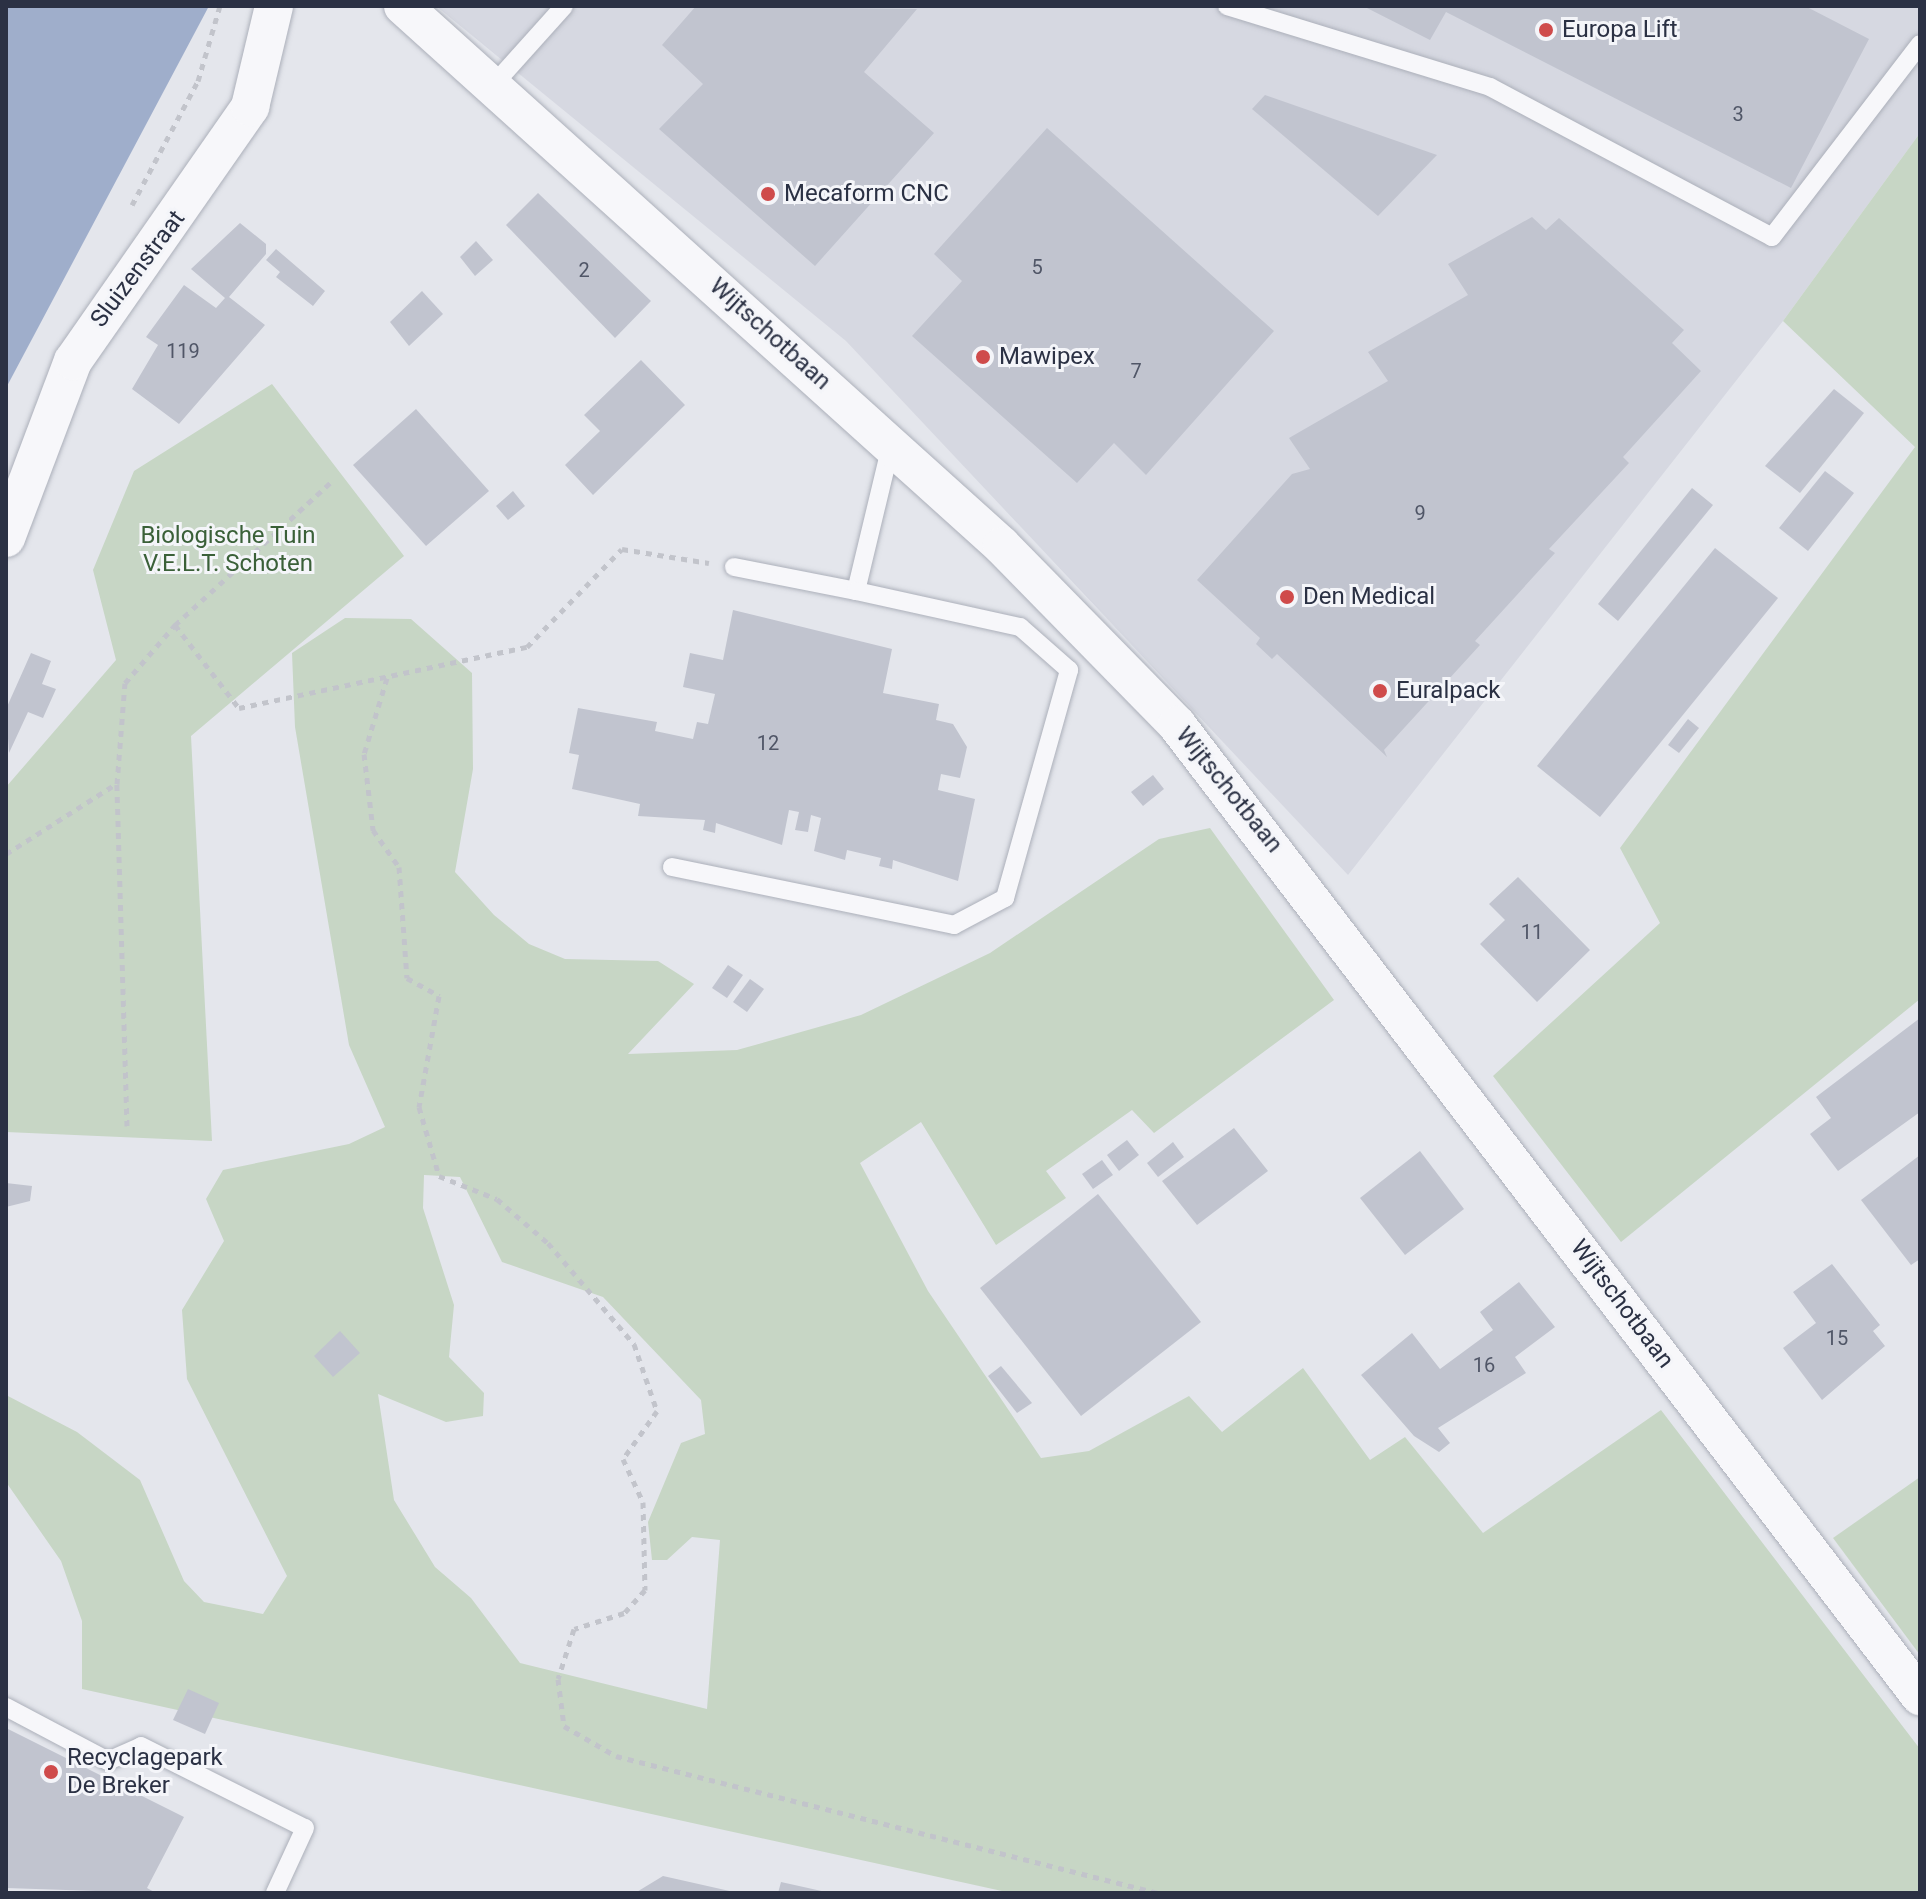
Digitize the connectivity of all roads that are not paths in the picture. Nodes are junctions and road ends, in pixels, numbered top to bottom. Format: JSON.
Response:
{"nodes":[{"id":1,"x":274,"y":6,"type":"edge"},
{"id":2,"x":403,"y":6,"type":"edge"},
{"id":3,"x":564,"y":6,"type":"edge"},
{"id":4,"x":1227,"y":6,"type":"edge"},
{"id":5,"x":1920,"y":44,"type":"edge"},
{"id":6,"x":495,"y":83,"type":"junction"},
{"id":7,"x":891,"y":445,"type":"junction"},
{"id":8,"x":6,"y":538,"type":"edge"},
{"id":9,"x":734,"y":567,"type":"road end"},
{"id":10,"x":856,"y":591,"type":"junction"},
{"id":11,"x":1087,"y":630,"type":"junction"},
{"id":12,"x":1069,"y":670,"type":"junction"},
{"id":13,"x":672,"y":867,"type":"dead end"},
{"id":14,"x":1920,"y":1696,"type":"edge"},
{"id":15,"x":6,"y":1707,"type":"edge"},
{"id":16,"x":275,"y":1893,"type":"edge"}],
"edges":[{"from":1,"to":8,"type":"street","name":"Sluizenstraat"},
{"from":2,"to":6,"type":"street","name":"Wijtschotbaan"},
{"from":3,"to":6,"type":"lane"},
{"from":4,"to":5,"type":"lane"},
{"from":6,"to":7,"type":"street","name":"Wijtschotbaan"},
{"from":7,"to":10,"type":"lane"},
{"from":7,"to":11,"type":"street","name":"Wijtschotbaan"},
{"from":9,"to":10,"type":"lane"},
{"from":10,"to":12,"type":"lane"},
{"from":11,"to":12,"type":"lane"},
{"from":11,"to":14,"type":"street","name":"Wijtschotbaan"},
{"from":12,"to":13,"type":"lane"},
{"from":15,"to":16,"type":"lane"}]}
